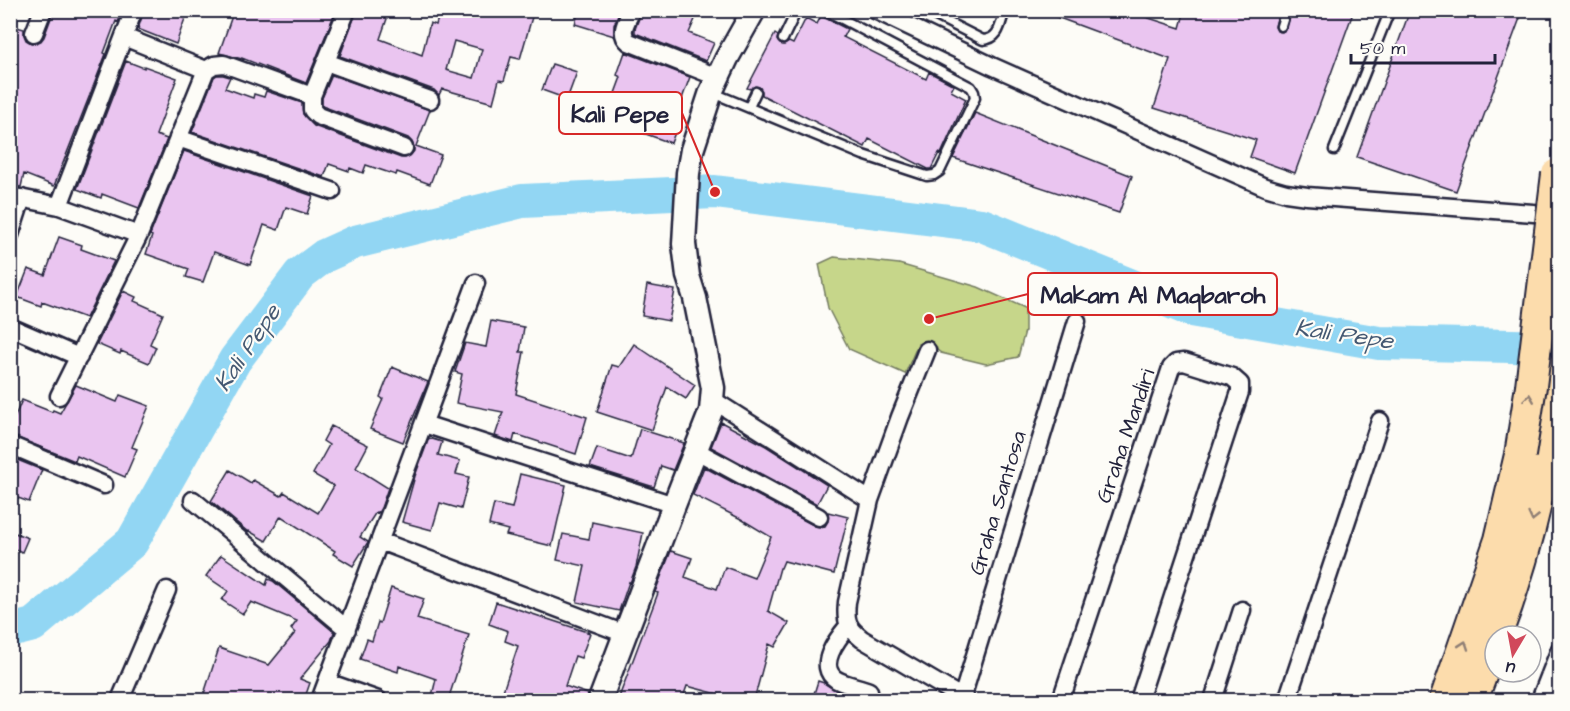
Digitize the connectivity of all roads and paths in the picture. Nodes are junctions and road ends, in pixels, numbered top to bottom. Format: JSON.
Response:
{"nodes":[{"id":1,"x":43,"y":10,"type":"edge"},
{"id":2,"x":134,"y":10,"type":"edge"},
{"id":3,"x":346,"y":10,"type":"edge"},
{"id":4,"x":632,"y":10,"type":"edge"},
{"id":5,"x":754,"y":10,"type":"edge"},
{"id":6,"x":798,"y":10,"type":"edge"},
{"id":7,"x":825,"y":10,"type":"edge"},
{"id":8,"x":875,"y":10,"type":"edge"},
{"id":9,"x":924,"y":10,"type":"edge"},
{"id":10,"x":1005,"y":10,"type":"edge"},
{"id":11,"x":1286,"y":10,"type":"edge"},
{"id":12,"x":1390,"y":10,"type":"edge"},
{"id":13,"x":1281,"y":26,"type":"dead end"},
{"id":14,"x":34,"y":33,"type":"dead end"},
{"id":15,"x":124,"y":37,"type":"junction"},
{"id":16,"x":783,"y":39,"type":"dead end"},
{"id":17,"x":326,"y":62,"type":"junction"},
{"id":18,"x":206,"y":70,"type":"junction"},
{"id":19,"x":714,"y":84,"type":"junction"},
{"id":20,"x":756,"y":92,"type":"dead end"},
{"id":21,"x":312,"y":96,"type":"junction"},
{"id":22,"x":430,"y":100,"type":"dead end"},
{"id":23,"x":748,"y":107,"type":"junction"},
{"id":24,"x":178,"y":138,"type":"junction"},
{"id":25,"x":404,"y":148,"type":"dead end"},
{"id":26,"x":1334,"y":150,"type":"dead end"},
{"id":27,"x":1558,"y":167,"type":"edge"},
{"id":28,"x":332,"y":191,"type":"dead end"},
{"id":29,"x":16,"y":197,"type":"edge"},
{"id":30,"x":58,"y":206,"type":"junction"},
{"id":31,"x":1560,"y":215,"type":"edge"},
{"id":32,"x":10,"y":235,"type":"edge"},
{"id":33,"x":139,"y":235,"type":"junction"},
{"id":34,"x":476,"y":283,"type":"dead end"},
{"id":35,"x":1077,"y":321,"type":"dead end"},
{"id":36,"x":10,"y":327,"type":"edge"},
{"id":37,"x":927,"y":350,"type":"dead end"},
{"id":38,"x":79,"y":357,"type":"junction"},
{"id":39,"x":1560,"y":366,"type":"edge"},
{"id":40,"x":59,"y":396,"type":"dead end"},
{"id":41,"x":713,"y":400,"type":"junction"},
{"id":42,"x":1380,"y":421,"type":"dead end"},
{"id":43,"x":424,"y":424,"type":"junction"},
{"id":44,"x":10,"y":445,"type":"edge"},
{"id":45,"x":695,"y":450,"type":"junction"},
{"id":46,"x":1533,"y":458,"type":"junction"},
{"id":47,"x":104,"y":484,"type":"dead end"},
{"id":48,"x":193,"y":500,"type":"dead end"},
{"id":49,"x":870,"y":500,"type":"junction"},
{"id":50,"x":674,"y":505,"type":"junction"},
{"id":51,"x":819,"y":517,"type":"dead end"},
{"id":52,"x":380,"y":541,"type":"junction"},
{"id":53,"x":167,"y":590,"type":"dead end"},
{"id":54,"x":1242,"y":610,"type":"dead end"},
{"id":55,"x":1501,"y":624,"type":"edge"},
{"id":56,"x":848,"y":626,"type":"junction"},
{"id":57,"x":347,"y":629,"type":"junction"},
{"id":58,"x":625,"y":634,"type":"junction"},
{"id":59,"x":1560,"y":649,"type":"edge"},
{"id":60,"x":1483,"y":672,"type":"edge"},
{"id":61,"x":327,"y":682,"type":"junction"},
{"id":62,"x":869,"y":691,"type":"dead end"},
{"id":63,"x":964,"y":699,"type":"edge"},
{"id":64,"x":120,"y":700,"type":"edge"},
{"id":65,"x":320,"y":700,"type":"edge"},
{"id":66,"x":378,"y":700,"type":"edge"},
{"id":67,"x":600,"y":700,"type":"edge"},
{"id":68,"x":1061,"y":700,"type":"edge"},
{"id":69,"x":1139,"y":700,"type":"edge"},
{"id":70,"x":1213,"y":700,"type":"edge"},
{"id":71,"x":1287,"y":700,"type":"edge"},
{"id":72,"x":1444,"y":700,"type":"edge"},
{"id":73,"x":1472,"y":700,"type":"edge"},
{"id":74,"x":1540,"y":700,"type":"edge"}],
"edges":[{"from":1,"to":14,"type":"street"},
{"from":2,"to":15,"type":"street"},
{"from":3,"to":17,"type":"street"},
{"from":4,"to":19,"type":"street"},
{"from":5,"to":19,"type":"street"},
{"from":6,"to":16,"type":"lane"},
{"from":7,"to":23,"type":"lane"},
{"from":8,"to":31,"type":"street"},
{"from":9,"to":10,"type":"lane"},
{"from":11,"to":13,"type":"lane"},
{"from":12,"to":26,"type":"lane"},
{"from":15,"to":18,"type":"street"},
{"from":15,"to":30,"type":"street"},
{"from":17,"to":21,"type":"street"},
{"from":17,"to":22,"type":"street"},
{"from":18,"to":21,"type":"street"},
{"from":18,"to":24,"type":"street"},
{"from":19,"to":23,"type":"lane"},
{"from":19,"to":41,"type":"street"},
{"from":20,"to":23,"type":"lane"},
{"from":21,"to":25,"type":"street"},
{"from":24,"to":28,"type":"street"},
{"from":24,"to":33,"type":"street"},
{"from":46,"to":27,"type":"highway","one_way":true,"bridge":true},
{"from":29,"to":30,"type":"street"},
{"from":29,"to":32,"type":"street"},
{"from":30,"to":33,"type":"street"},
{"from":33,"to":38,"type":"street"},
{"from":34,"to":43,"type":"street"},
{"from":35,"to":63,"type":"street","name":"Graha Santosa"},
{"from":36,"to":38,"type":"street"},
{"from":37,"to":49,"type":"street"},
{"from":38,"to":40,"type":"street"},
{"from":39,"to":46,"type":"highway"},
{"from":41,"to":45,"type":"street"},
{"from":41,"to":49,"type":"street"},
{"from":42,"to":71,"type":"street"},
{"from":43,"to":50,"type":"street"},
{"from":43,"to":52,"type":"street"},
{"from":44,"to":47,"type":"street"},
{"from":45,"to":50,"type":"street"},
{"from":45,"to":51,"type":"street"},
{"from":46,"to":55,"type":"highway","one_way":true},
{"from":72,"to":46,"type":"highway","one_way":true},
{"from":48,"to":57,"type":"street"},
{"from":49,"to":56,"type":"street"},
{"from":50,"to":58,"type":"street"},
{"from":52,"to":57,"type":"street"},
{"from":52,"to":58,"type":"street"},
{"from":53,"to":64,"type":"street"},
{"from":54,"to":70,"type":"street"},
{"from":56,"to":62,"type":"street"},
{"from":56,"to":63,"type":"street"},
{"from":57,"to":61,"type":"street"},
{"from":58,"to":67,"type":"street"},
{"from":59,"to":74,"type":"street"},
{"from":60,"to":73,"type":"highway"},
{"from":61,"to":65,"type":"street"},
{"from":61,"to":66,"type":"street"},
{"from":68,"to":69,"type":"street","name":"Graha Mandiri"}]}
